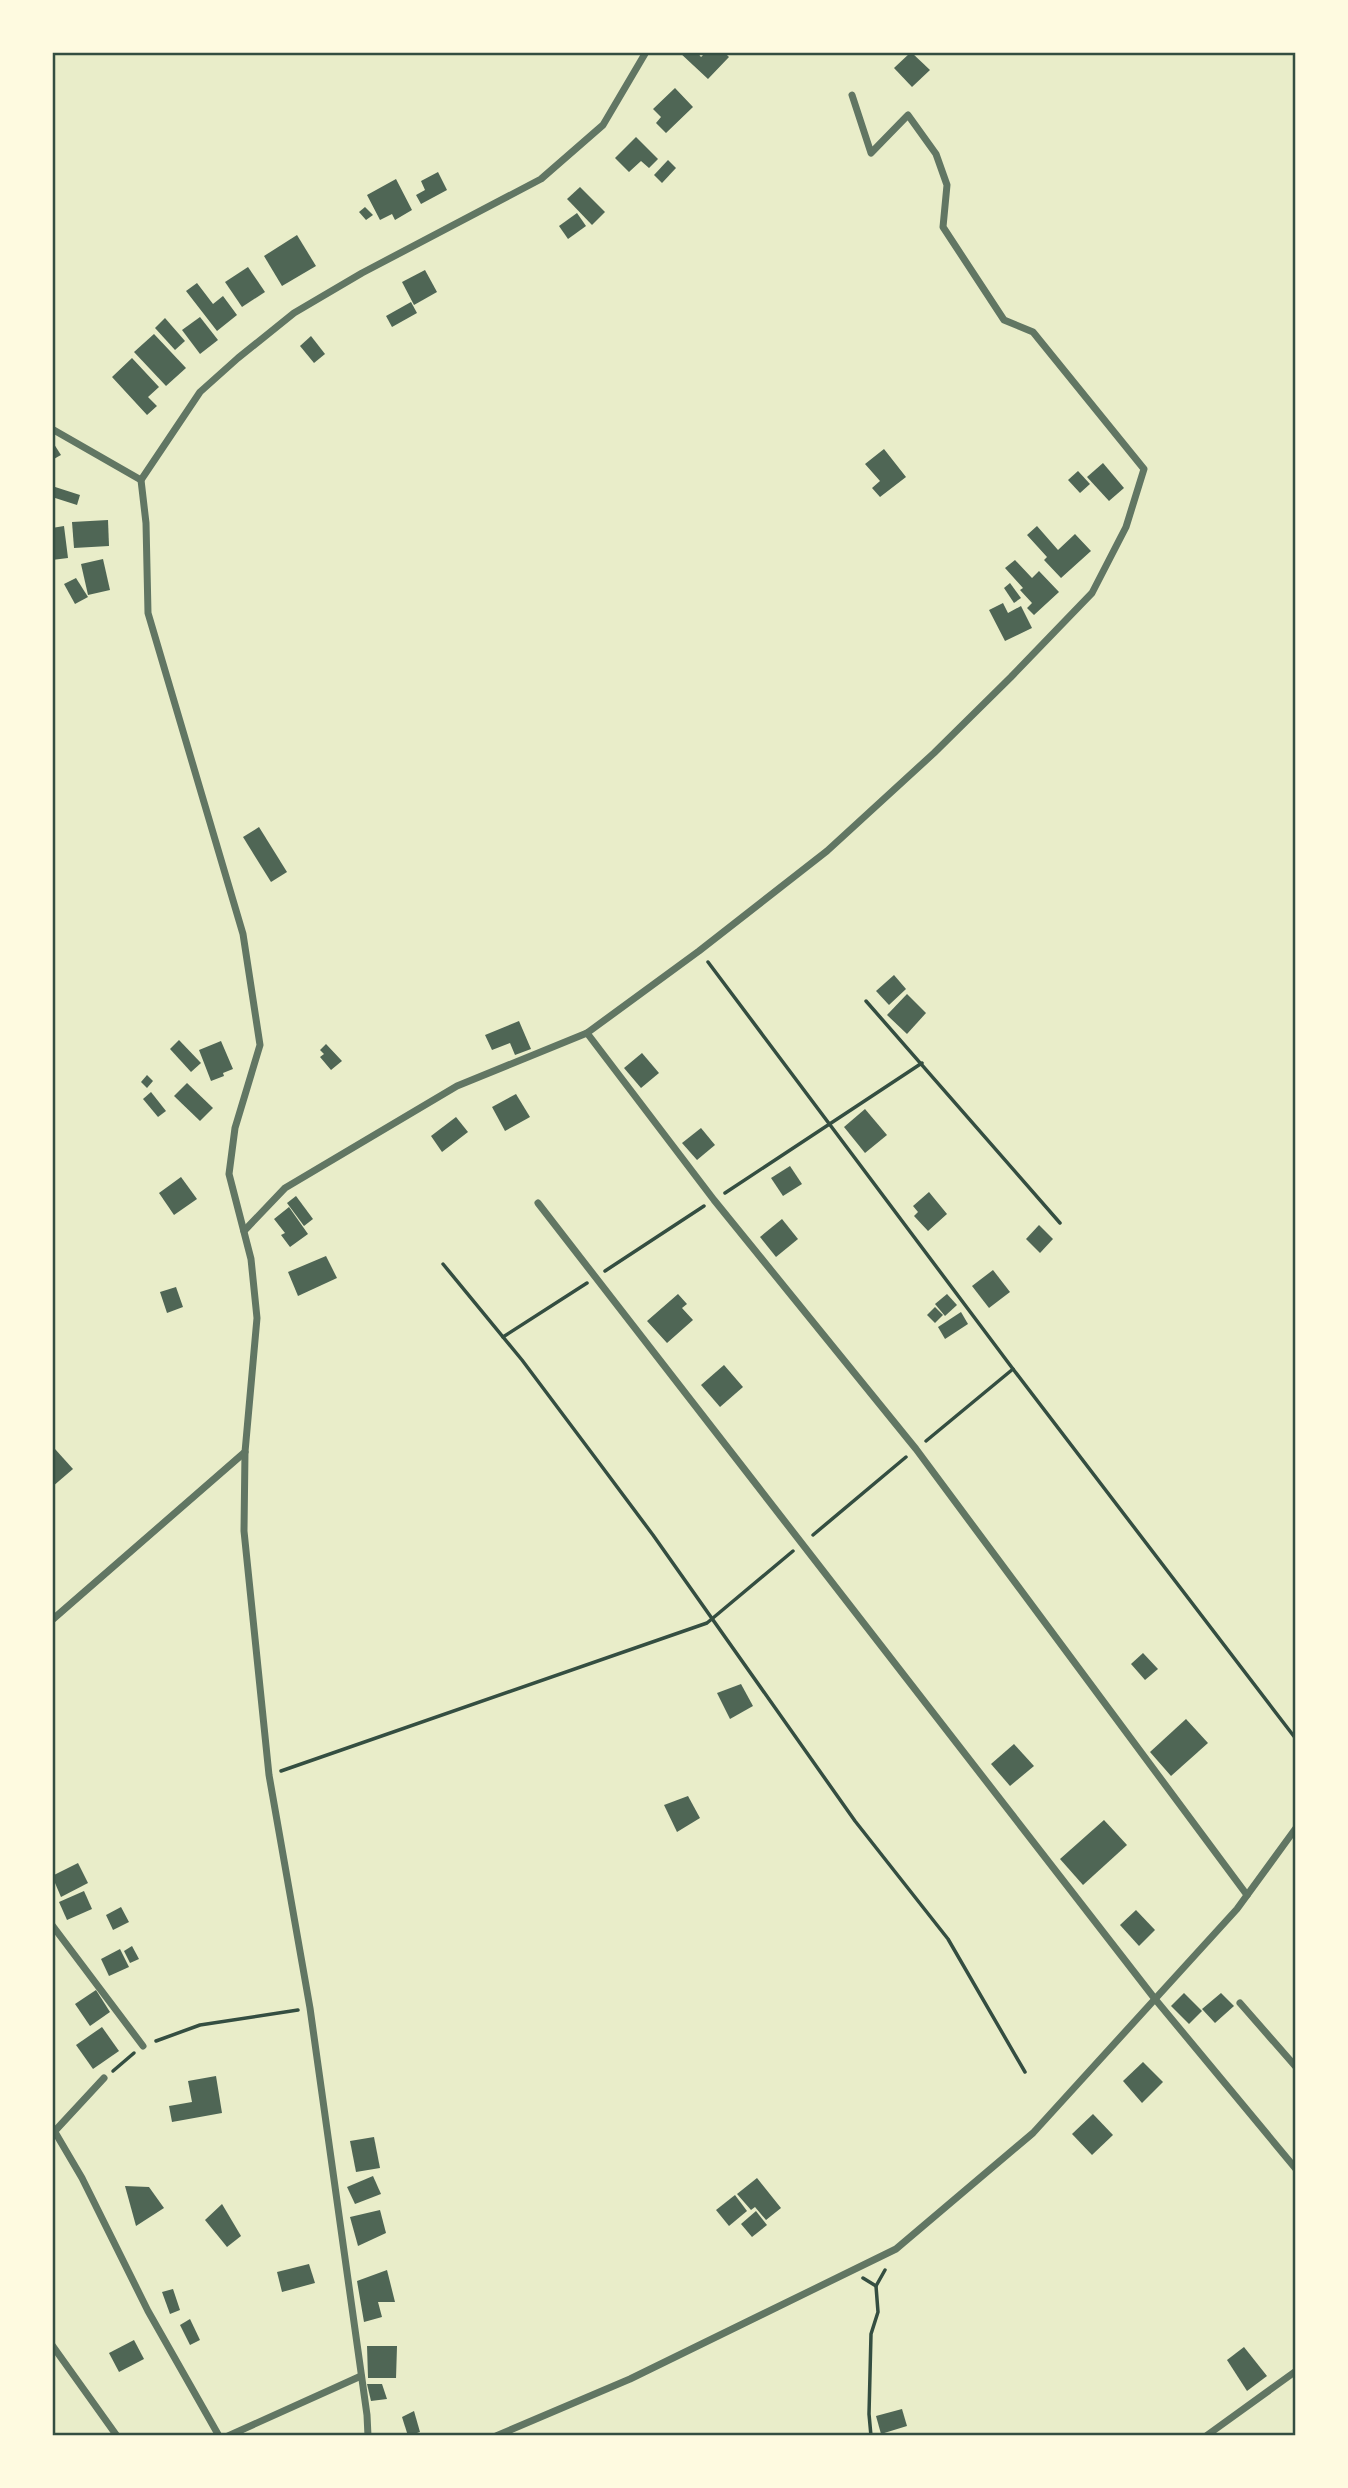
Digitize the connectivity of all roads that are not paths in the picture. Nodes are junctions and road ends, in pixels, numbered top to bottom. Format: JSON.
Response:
{"nodes":[{"id":1,"x":646,"y":52,"type":"edge"},
{"id":2,"x":852,"y":96,"type":"dead end"},
{"id":3,"x":52,"y":429,"type":"edge"},
{"id":4,"x":141,"y":480,"type":"junction"},
{"id":5,"x":587,"y":1032,"type":"junction"},
{"id":6,"x":537,"y":1203,"type":"dead end"},
{"id":7,"x":244,"y":1231,"type":"junction"},
{"id":8,"x":245,"y":1452,"type":"junction"},
{"id":9,"x":52,"y":1620,"type":"edge"},
{"id":10,"x":1296,"y":1828,"type":"edge"},
{"id":11,"x":1247,"y":1895,"type":"junction"},
{"id":12,"x":52,"y":1925,"type":"edge"},
{"id":13,"x":1155,"y":1999,"type":"junction"},
{"id":14,"x":1240,"y":2003,"type":"dead end"},
{"id":15,"x":143,"y":2046,"type":"road end"},
{"id":16,"x":1296,"y":2067,"type":"edge"},
{"id":17,"x":104,"y":2078,"type":"road end"},
{"id":18,"x":53,"y":2130,"type":"edge"},
{"id":19,"x":1296,"y":2169,"type":"edge"},
{"id":20,"x":52,"y":2345,"type":"edge"},
{"id":21,"x":1296,"y":2371,"type":"edge"},
{"id":22,"x":361,"y":2376,"type":"junction"},
{"id":23,"x":117,"y":2435,"type":"edge"},
{"id":24,"x":219,"y":2435,"type":"edge"},
{"id":25,"x":228,"y":2435,"type":"edge"},
{"id":26,"x":368,"y":2435,"type":"edge"},
{"id":27,"x":496,"y":2435,"type":"edge"},
{"id":28,"x":1206,"y":2435,"type":"edge"}],
"edges":[{"from":1,"to":4,"type":"street"},
{"from":2,"to":5,"type":"street"},
{"from":3,"to":4,"type":"street"},
{"from":4,"to":7,"type":"street"},
{"from":5,"to":7,"type":"street"},
{"from":5,"to":11,"type":"street"},
{"from":6,"to":13,"type":"street"},
{"from":7,"to":8,"type":"street"},
{"from":8,"to":9,"type":"street"},
{"from":8,"to":22,"type":"street"},
{"from":10,"to":11,"type":"street"},
{"from":11,"to":13,"type":"street"},
{"from":12,"to":15,"type":"street"},
{"from":13,"to":19,"type":"street"},
{"from":13,"to":27,"type":"street"},
{"from":14,"to":16,"type":"street"},
{"from":17,"to":18,"type":"street"},
{"from":18,"to":24,"type":"street"},
{"from":20,"to":23,"type":"street"},
{"from":21,"to":28,"type":"street"},
{"from":22,"to":25,"type":"street"},
{"from":22,"to":26,"type":"street"}]}
